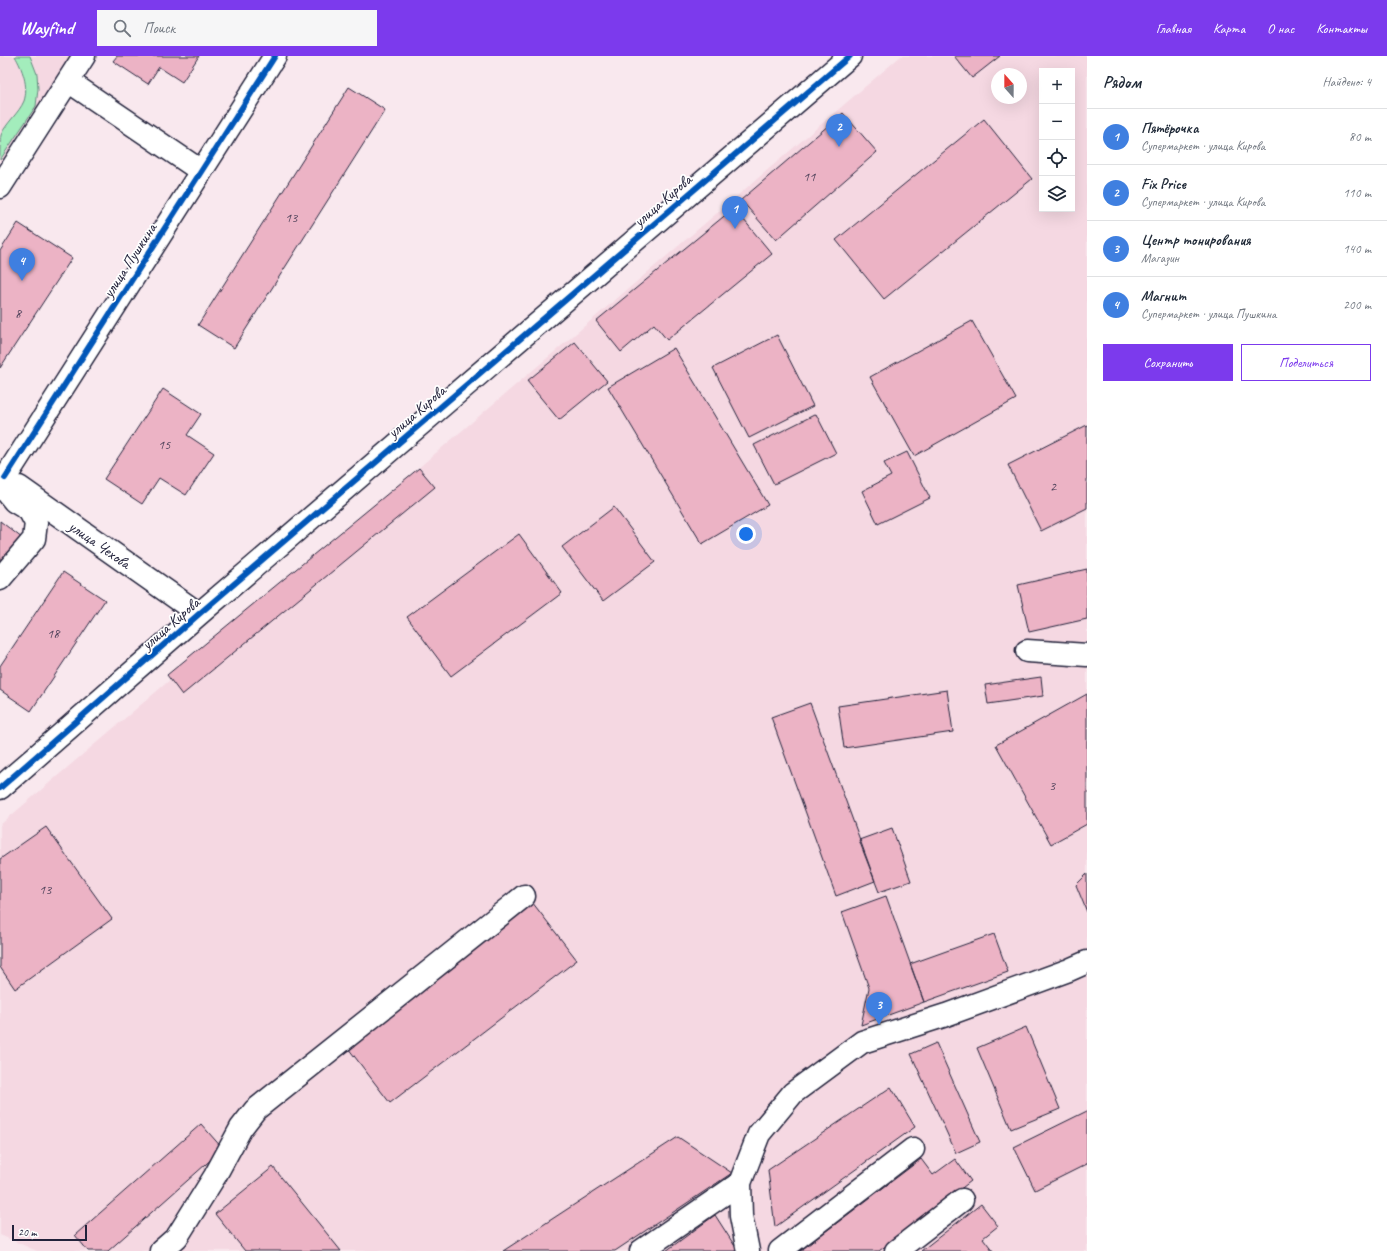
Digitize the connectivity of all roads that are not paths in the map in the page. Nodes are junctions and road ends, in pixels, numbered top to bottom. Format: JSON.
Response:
{"nodes":[{"id":1,"x":84,"y":56,"type":"edge"},
{"id":2,"x":275,"y":56,"type":"edge"},
{"id":3,"x":850,"y":56,"type":"edge"},
{"id":4,"x":68,"y":81,"type":"junction"},
{"id":5,"x":201,"y":171,"type":"junction"},
{"id":6,"x":0,"y":187,"type":"edge"},
{"id":7,"x":2,"y":476,"type":"edge"},
{"id":8,"x":0,"y":579,"type":"edge"},
{"id":9,"x":199,"y":614,"type":"junction"},
{"id":10,"x":1027,"y":651,"type":"dead end"},
{"id":11,"x":1087,"y":655,"type":"edge"},
{"id":12,"x":0,"y":788,"type":"edge"},
{"id":13,"x":524,"y":896,"type":"dead end"},
{"id":14,"x":1087,"y":962,"type":"edge"},
{"id":15,"x":913,"y":1148,"type":"dead end"},
{"id":16,"x":740,"y":1183,"type":"junction"},
{"id":17,"x":962,"y":1200,"type":"dead end"},
{"id":18,"x":161,"y":1251,"type":"edge"},
{"id":19,"x":641,"y":1251,"type":"edge"},
{"id":20,"x":748,"y":1251,"type":"edge"},
{"id":21,"x":780,"y":1251,"type":"edge"},
{"id":22,"x":896,"y":1251,"type":"edge"}],
"edges":[{"from":1,"to":4,"type":"street"},
{"from":2,"to":5,"type":"street","name":"улица Пушкина"},
{"from":3,"to":9,"type":"street","name":"улица Кирова"},
{"from":4,"to":5,"type":"street"},
{"from":4,"to":6,"type":"street"},
{"from":5,"to":7,"type":"street","name":"улица Пушкина"},
{"from":7,"to":8,"type":"street"},
{"from":7,"to":9,"type":"street","name":"улица Чехова"},
{"from":9,"to":12,"type":"street","name":"улица Кирова"},
{"from":10,"to":11,"type":"street"},
{"from":13,"to":18,"type":"street"},
{"from":14,"to":16,"type":"street"},
{"from":15,"to":21,"type":"street"},
{"from":16,"to":19,"type":"street"},
{"from":16,"to":20,"type":"street"},
{"from":17,"to":22,"type":"street"}]}
